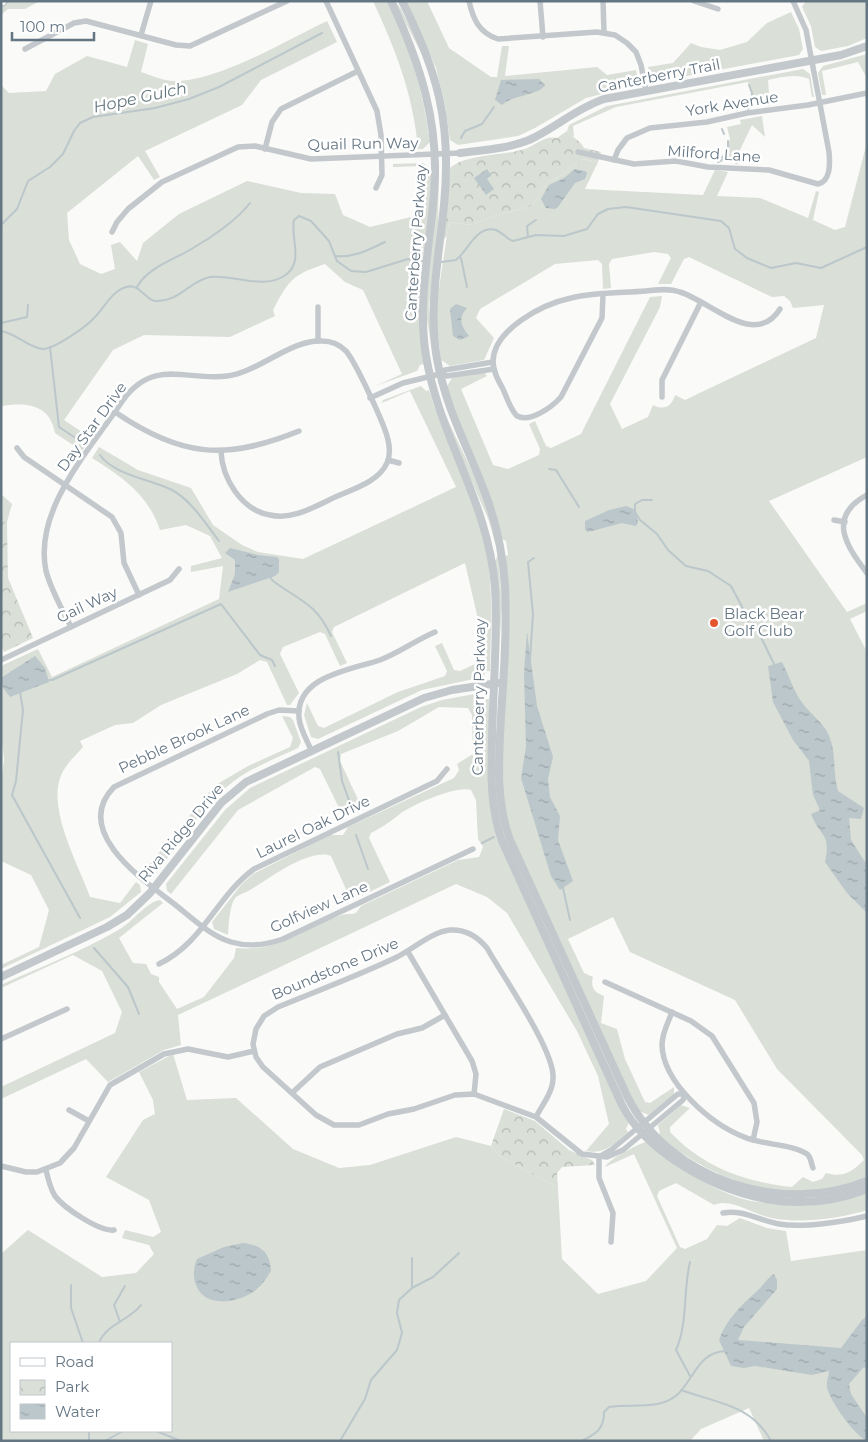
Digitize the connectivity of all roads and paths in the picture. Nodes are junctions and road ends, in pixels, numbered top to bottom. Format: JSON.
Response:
{"nodes":[{"id":1,"x":151,"y":1,"type":"edge"},
{"id":2,"x":287,"y":1,"type":"edge"},
{"id":3,"x":326,"y":1,"type":"edge"},
{"id":4,"x":391,"y":1,"type":"edge"},
{"id":5,"x":402,"y":1,"type":"edge"},
{"id":6,"x":469,"y":1,"type":"edge"},
{"id":7,"x":540,"y":1,"type":"edge"},
{"id":8,"x":603,"y":1,"type":"edge"},
{"id":9,"x":694,"y":1,"type":"edge"},
{"id":10,"x":793,"y":1,"type":"edge"},
{"id":11,"x":718,"y":9,"type":"dead end"},
{"id":12,"x":604,"y":32,"type":"junction"},
{"id":13,"x":141,"y":35,"type":"junction"},
{"id":14,"x":543,"y":37,"type":"junction"},
{"id":15,"x":867,"y":46,"type":"edge"},
{"id":16,"x":25,"y":49,"type":"dead end"},
{"id":17,"x":812,"y":60,"type":"junction"},
{"id":18,"x":358,"y":70,"type":"junction"},
{"id":19,"x":646,"y":91,"type":"junction"},
{"id":20,"x":867,"y":93,"type":"edge"},
{"id":21,"x":820,"y":103,"type":"junction"},
{"id":22,"x":265,"y":149,"type":"junction"},
{"id":23,"x":578,"y":152,"type":"dead end"},
{"id":24,"x":460,"y":153,"type":"joint"},
{"id":25,"x":447,"y":154,"type":"junction"},
{"id":26,"x":435,"y":155,"type":"junction"},
{"id":27,"x":382,"y":157,"type":"junction"},
{"id":28,"x":614,"y":160,"type":"junction"},
{"id":29,"x":376,"y":188,"type":"dead end"},
{"id":30,"x":112,"y":232,"type":"dead end"},
{"id":31,"x":603,"y":295,"type":"junction"},
{"id":32,"x":701,"y":302,"type":"junction"},
{"id":33,"x":318,"y":307,"type":"dead end"},
{"id":34,"x":780,"y":309,"type":"dead end"},
{"id":35,"x":318,"y":341,"type":"junction"},
{"id":36,"x":493,"y":362,"type":"junction"},
{"id":37,"x":494,"y":369,"type":"junction"},
{"id":38,"x":440,"y":374,"type":"junction"},
{"id":39,"x":430,"y":376,"type":"junction"},
{"id":40,"x":662,"y":396,"type":"dead end"},
{"id":41,"x":370,"y":398,"type":"junction"},
{"id":42,"x":115,"y":412,"type":"junction"},
{"id":43,"x":298,"y":431,"type":"dead end"},
{"id":44,"x":17,"y":448,"type":"dead end"},
{"id":45,"x":221,"y":451,"type":"junction"},
{"id":46,"x":388,"y":460,"type":"junction"},
{"id":47,"x":399,"y":463,"type":"dead end"},
{"id":48,"x":66,"y":485,"type":"junction"},
{"id":49,"x":867,"y":495,"type":"edge"},
{"id":50,"x":834,"y":520,"type":"dead end"},
{"id":51,"x":845,"y":522,"type":"junction"},
{"id":52,"x":179,"y":569,"type":"dead end"},
{"id":53,"x":867,"y":573,"type":"edge"},
{"id":54,"x":138,"y":595,"type":"junction"},
{"id":55,"x":71,"y":627,"type":"junction"},
{"id":56,"x":435,"y":632,"type":"dead end"},
{"id":57,"x":1,"y":660,"type":"edge"},
{"id":58,"x":503,"y":683,"type":"junction"},
{"id":59,"x":494,"y":684,"type":"junction"},
{"id":60,"x":299,"y":712,"type":"junction"},
{"id":61,"x":311,"y":750,"type":"junction"},
{"id":62,"x":446,"y":769,"type":"dead end"},
{"id":63,"x":473,"y":849,"type":"dead end"},
{"id":64,"x":154,"y":888,"type":"junction"},
{"id":65,"x":203,"y":927,"type":"junction"},
{"id":66,"x":408,"y":952,"type":"junction"},
{"id":67,"x":159,"y":964,"type":"dead end"},
{"id":68,"x":1,"y":977,"type":"edge"},
{"id":69,"x":605,"y":982,"type":"dead end"},
{"id":70,"x":67,"y":1009,"type":"dead end"},
{"id":71,"x":672,"y":1012,"type":"junction"},
{"id":72,"x":445,"y":1015,"type":"junction"},
{"id":73,"x":1,"y":1039,"type":"edge"},
{"id":74,"x":254,"y":1051,"type":"junction"},
{"id":75,"x":292,"y":1093,"type":"junction"},
{"id":76,"x":474,"y":1094,"type":"junction"},
{"id":77,"x":685,"y":1094,"type":"junction"},
{"id":78,"x":69,"y":1110,"type":"dead end"},
{"id":79,"x":536,"y":1117,"type":"junction"},
{"id":80,"x":89,"y":1121,"type":"junction"},
{"id":81,"x":642,"y":1128,"type":"junction"},
{"id":82,"x":752,"y":1140,"type":"junction"},
{"id":83,"x":599,"y":1156,"type":"junction"},
{"id":84,"x":1,"y":1166,"type":"edge"},
{"id":85,"x":813,"y":1168,"type":"dead end"},
{"id":86,"x":46,"y":1170,"type":"junction"},
{"id":87,"x":867,"y":1181,"type":"edge"},
{"id":88,"x":867,"y":1189,"type":"edge"},
{"id":89,"x":723,"y":1213,"type":"dead end"},
{"id":90,"x":867,"y":1216,"type":"edge"},
{"id":91,"x":114,"y":1230,"type":"dead end"},
{"id":92,"x":611,"y":1242,"type":"dead end"}],
"edges":[{"from":1,"to":13,"type":"street"},
{"from":2,"to":13,"type":"street"},
{"from":3,"to":18,"type":"street"},
{"from":4,"to":26,"type":"street","name":"Canterberry Parkway"},
{"from":5,"to":25,"type":"street","name":"Canterberry Parkway"},
{"from":6,"to":14,"type":"street"},
{"from":7,"to":14,"type":"street"},
{"from":8,"to":12,"type":"street"},
{"from":9,"to":11,"type":"street"},
{"from":10,"to":17,"type":"street"},
{"from":12,"to":14,"type":"street"},
{"from":12,"to":19,"type":"street"},
{"from":13,"to":16,"type":"street"},
{"from":15,"to":17,"type":"street","name":"Canterberry Trail"},
{"from":17,"to":19,"type":"street","name":"Canterberry Trail"},
{"from":17,"to":21,"type":"street"},
{"from":18,"to":22,"type":"street"},
{"from":18,"to":27,"type":"street"},
{"from":19,"to":24,"type":"street","name":"Canterberry Trail"},
{"from":20,"to":21,"type":"street","name":"York Avenue"},
{"from":21,"to":28,"type":"street","name":"York Avenue"},
{"from":21,"to":28,"type":"street","name":"Milford Lane"},
{"from":22,"to":27,"type":"street","name":"Quail Run Way"},
{"from":22,"to":30,"type":"street","name":"Quail Run Way"},
{"from":23,"to":28,"type":"street","name":"Milford Lane"},
{"from":24,"to":25,"type":"street","name":"Canterberry Trail"},
{"from":25,"to":26,"type":"street","name":"Canterberry Trail"},
{"from":25,"to":38,"type":"street","name":"Canterberry Parkway"},
{"from":26,"to":27,"type":"street","name":"Quail Run Way"},
{"from":26,"to":39,"type":"street","name":"Canterberry Parkway"},
{"from":27,"to":29,"type":"street"},
{"from":31,"to":32,"type":"street"},
{"from":31,"to":36,"type":"street"},
{"from":31,"to":37,"type":"street"},
{"from":32,"to":34,"type":"street"},
{"from":32,"to":40,"type":"street"},
{"from":33,"to":35,"type":"street"},
{"from":35,"to":41,"type":"street"},
{"from":35,"to":42,"type":"street","name":"Day Star Drive"},
{"from":36,"to":37,"type":"street"},
{"from":36,"to":38,"type":"street"},
{"from":37,"to":38,"type":"street"},
{"from":38,"to":39,"type":"street"},
{"from":38,"to":58,"type":"street","name":"Canterberry Parkway"},
{"from":39,"to":41,"type":"street"},
{"from":39,"to":59,"type":"street","name":"Canterberry Parkway"},
{"from":41,"to":46,"type":"street"},
{"from":42,"to":45,"type":"street"},
{"from":42,"to":48,"type":"street","name":"Day Star Drive"},
{"from":43,"to":45,"type":"street"},
{"from":44,"to":48,"type":"street"},
{"from":45,"to":46,"type":"street"},
{"from":46,"to":47,"type":"street"},
{"from":48,"to":54,"type":"street"},
{"from":48,"to":55,"type":"street","name":"Day Star Drive"},
{"from":49,"to":51,"type":"street"},
{"from":50,"to":51,"type":"street"},
{"from":51,"to":53,"type":"street"},
{"from":52,"to":54,"type":"street","name":"Gail Way"},
{"from":54,"to":55,"type":"street","name":"Gail Way"},
{"from":55,"to":57,"type":"street","name":"Gail Way"},
{"from":56,"to":60,"type":"street"},
{"from":58,"to":59,"type":"street","name":"Riva Ridge Drive"},
{"from":58,"to":81,"type":"street","name":"Canterberry Parkway"},
{"from":59,"to":61,"type":"street","name":"Riva Ridge Drive"},
{"from":59,"to":81,"type":"street","name":"Canterberry Parkway"},
{"from":60,"to":61,"type":"street"},
{"from":60,"to":64,"type":"street","name":"Pebble Brook Lane"},
{"from":61,"to":64,"type":"street","name":"Riva Ridge Drive"},
{"from":62,"to":65,"type":"street","name":"Laurel Oak Drive"},
{"from":63,"to":65,"type":"street","name":"Golfview Lane"},
{"from":64,"to":65,"type":"street","name":"Golfview Lane"},
{"from":64,"to":68,"type":"street","name":"Riva Ridge Drive"},
{"from":65,"to":67,"type":"street","name":"Laurel Oak Drive"},
{"from":66,"to":72,"type":"street"},
{"from":66,"to":74,"type":"street","name":"Boundstone Drive"},
{"from":66,"to":79,"type":"street","name":"Boundstone Drive"},
{"from":69,"to":71,"type":"street"},
{"from":70,"to":73,"type":"street"},
{"from":71,"to":77,"type":"street"},
{"from":71,"to":82,"type":"street"},
{"from":72,"to":75,"type":"street"},
{"from":72,"to":76,"type":"street"},
{"from":74,"to":75,"type":"street"},
{"from":74,"to":80,"type":"street"},
{"from":75,"to":76,"type":"street"},
{"from":76,"to":79,"type":"street"},
{"from":77,"to":81,"type":"street"},
{"from":77,"to":82,"type":"street"},
{"from":78,"to":80,"type":"street"},
{"from":79,"to":83,"type":"street"},
{"from":80,"to":86,"type":"street"},
{"from":81,"to":83,"type":"street"},
{"from":81,"to":87,"type":"street","name":"Canterberry Parkway"},
{"from":81,"to":88,"type":"street","name":"Canterberry Parkway"},
{"from":82,"to":85,"type":"street"},
{"from":83,"to":92,"type":"street"},
{"from":84,"to":86,"type":"street"},
{"from":86,"to":91,"type":"street"},
{"from":89,"to":90,"type":"street"}]}
